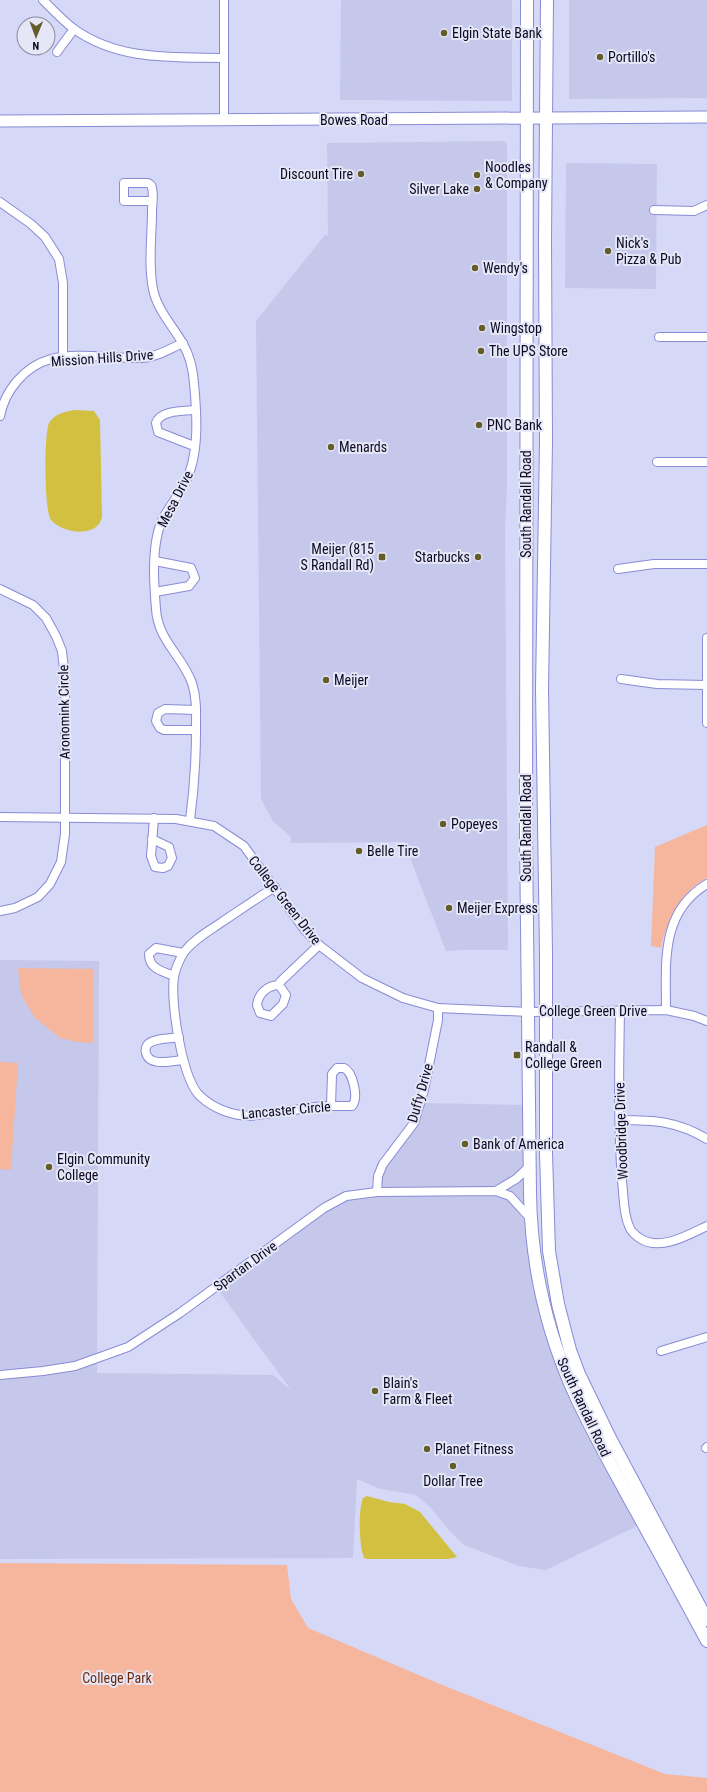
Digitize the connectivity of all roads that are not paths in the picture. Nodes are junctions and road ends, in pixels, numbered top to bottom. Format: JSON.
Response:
{"nodes":[{"id":1,"x":43,"y":0,"type":"edge"},
{"id":2,"x":224,"y":0,"type":"edge"},
{"id":3,"x":527,"y":0,"type":"edge"},
{"id":4,"x":547,"y":0,"type":"edge"},
{"id":5,"x":74,"y":29,"type":"junction"},
{"id":6,"x":57,"y":52,"type":"dead end"},
{"id":7,"x":224,"y":58,"type":"junction"},
{"id":8,"x":707,"y":117,"type":"edge"},
{"id":9,"x":526,"y":119,"type":"junction"},
{"id":10,"x":546,"y":119,"type":"junction"},
{"id":11,"x":0,"y":121,"type":"edge"},
{"id":12,"x":224,"y":121,"type":"junction"},
{"id":13,"x":0,"y":202,"type":"edge"},
{"id":14,"x":152,"y":202,"type":"dead end"},
{"id":15,"x":707,"y":205,"type":"edge"},
{"id":16,"x":654,"y":210,"type":"dead end"},
{"id":17,"x":659,"y":336,"type":"dead end"},
{"id":18,"x":707,"y":337,"type":"edge"},
{"id":19,"x":183,"y":343,"type":"junction"},
{"id":20,"x":64,"y":357,"type":"junction"},
{"id":21,"x":195,"y":410,"type":"junction"},
{"id":22,"x":0,"y":416,"type":"edge"},
{"id":23,"x":194,"y":446,"type":"junction"},
{"id":24,"x":657,"y":462,"type":"dead end"},
{"id":25,"x":707,"y":462,"type":"edge"},
{"id":26,"x":155,"y":561,"type":"junction"},
{"id":27,"x":707,"y":564,"type":"edge"},
{"id":28,"x":618,"y":569,"type":"dead end"},
{"id":29,"x":0,"y":590,"type":"edge"},
{"id":30,"x":155,"y":592,"type":"junction"},
{"id":31,"x":707,"y":638,"type":"edge"},
{"id":32,"x":621,"y":679,"type":"dead end"},
{"id":33,"x":707,"y":685,"type":"edge"},
{"id":34,"x":196,"y":710,"type":"junction"},
{"id":35,"x":707,"y":723,"type":"edge"},
{"id":36,"x":196,"y":730,"type":"junction"},
{"id":37,"x":0,"y":817,"type":"edge"},
{"id":38,"x":65,"y":818,"type":"junction"},
{"id":39,"x":154,"y":818,"type":"junction"},
{"id":40,"x":190,"y":820,"type":"junction"},
{"id":41,"x":152,"y":839,"type":"dead end"},
{"id":42,"x":707,"y":884,"type":"edge"},
{"id":43,"x":275,"y":887,"type":"junction"},
{"id":44,"x":0,"y":912,"type":"edge"},
{"id":45,"x":319,"y":945,"type":"junction"},
{"id":46,"x":183,"y":953,"type":"junction"},
{"id":47,"x":174,"y":976,"type":"junction"},
{"id":48,"x":279,"y":985,"type":"dead end"},
{"id":49,"x":438,"y":1008,"type":"junction"},
{"id":50,"x":666,"y":1010,"type":"junction"},
{"id":51,"x":545,"y":1011,"type":"junction"},
{"id":52,"x":620,"y":1011,"type":"junction"},
{"id":53,"x":529,"y":1012,"type":"junction"},
{"id":54,"x":707,"y":1021,"type":"edge"},
{"id":55,"x":179,"y":1037,"type":"junction"},
{"id":56,"x":183,"y":1060,"type":"junction"},
{"id":57,"x":330,"y":1106,"type":"junction"},
{"id":58,"x":620,"y":1120,"type":"junction"},
{"id":59,"x":707,"y":1139,"type":"edge"},
{"id":60,"x":530,"y":1166,"type":"junction"},
{"id":61,"x":496,"y":1191,"type":"junction"},
{"id":62,"x":377,"y":1192,"type":"junction"},
{"id":63,"x":530,"y":1218,"type":"junction"},
{"id":64,"x":707,"y":1226,"type":"edge"},
{"id":65,"x":707,"y":1338,"type":"edge"},
{"id":66,"x":661,"y":1351,"type":"dead end"},
{"id":67,"x":0,"y":1375,"type":"edge"},
{"id":68,"x":707,"y":1620,"type":"edge"},
{"id":69,"x":707,"y":1641,"type":"edge"}],
"edges":[{"from":1,"to":5,"type":"street"},
{"from":2,"to":7,"type":"street"},
{"from":3,"to":9,"type":"main road","name":"South Randall Road"},
{"from":4,"to":10,"type":"main road","name":"South Randall Road"},
{"from":5,"to":6,"type":"street"},
{"from":5,"to":7,"type":"street"},
{"from":7,"to":12,"type":"street"},
{"from":8,"to":10,"type":"main road","name":"Bowes Road"},
{"from":9,"to":10,"type":"main road","name":"Bowes Road"},
{"from":9,"to":12,"type":"main road","name":"Bowes Road"},
{"from":9,"to":53,"type":"main road","name":"South Randall Road"},
{"from":10,"to":51,"type":"main road","name":"South Randall Road"},
{"from":11,"to":12,"type":"main road","name":"Bowes Road"},
{"from":13,"to":20,"type":"street"},
{"from":14,"to":19,"type":"street","name":"Mesa Drive"},
{"from":15,"to":16,"type":"street"},
{"from":17,"to":18,"type":"street"},
{"from":19,"to":20,"type":"street","name":"Mission Hills Drive"},
{"from":19,"to":21,"type":"street","name":"Mesa Drive"},
{"from":20,"to":22,"type":"street","name":"Mission Hills Drive"},
{"from":21,"to":23,"type":"street","name":"Mesa Drive"},
{"from":21,"to":23,"type":"street"},
{"from":23,"to":26,"type":"street","name":"Mesa Drive"},
{"from":24,"to":25,"type":"street"},
{"from":26,"to":30,"type":"street","name":"Mesa Drive"},
{"from":26,"to":30,"type":"street"},
{"from":27,"to":28,"type":"street"},
{"from":29,"to":38,"type":"street","name":"Aronomink Circle"},
{"from":30,"to":34,"type":"street","name":"Mesa Drive"},
{"from":31,"to":33,"type":"street"},
{"from":32,"to":33,"type":"street"},
{"from":33,"to":35,"type":"street"},
{"from":34,"to":36,"type":"street","name":"Mesa Drive"},
{"from":34,"to":36,"type":"street"},
{"from":36,"to":40,"type":"street","name":"Mesa Drive"},
{"from":37,"to":38,"type":"street","name":"College Green Drive"},
{"from":38,"to":39,"type":"street","name":"College Green Drive"},
{"from":38,"to":44,"type":"street","name":"Aronomink Circle"},
{"from":39,"to":40,"type":"street","name":"College Green Drive"},
{"from":39,"to":41,"type":"street"},
{"from":40,"to":43,"type":"street","name":"College Green Drive"},
{"from":42,"to":50,"type":"street"},
{"from":43,"to":45,"type":"street","name":"College Green Drive"},
{"from":43,"to":46,"type":"street","name":"Lancaster Circle"},
{"from":45,"to":48,"type":"street"},
{"from":45,"to":49,"type":"street","name":"College Green Drive"},
{"from":46,"to":47,"type":"street","name":"Lancaster Circle"},
{"from":46,"to":47,"type":"street"},
{"from":47,"to":55,"type":"street","name":"Lancaster Circle"},
{"from":49,"to":53,"type":"street","name":"College Green Drive"},
{"from":49,"to":62,"type":"street","name":"Duffy Drive"},
{"from":50,"to":52,"type":"street","name":"College Green Drive"},
{"from":50,"to":54,"type":"street","name":"College Green Drive"},
{"from":51,"to":52,"type":"street","name":"College Green Drive"},
{"from":51,"to":53,"type":"street","name":"College Green Drive"},
{"from":51,"to":68,"type":"main road","name":"South Randall Road"},
{"from":52,"to":58,"type":"street","name":"Woodbridge Drive"},
{"from":53,"to":60,"type":"main road","name":"South Randall Road"},
{"from":55,"to":56,"type":"street","name":"Lancaster Circle"},
{"from":55,"to":56,"type":"street"},
{"from":56,"to":57,"type":"street","name":"Lancaster Circle"},
{"from":57,"to":57,"type":"street","name":"Lancaster Circle"},
{"from":58,"to":59,"type":"street"},
{"from":58,"to":64,"type":"street","name":"Woodbridge Drive"},
{"from":60,"to":61,"type":"street"},
{"from":60,"to":63,"type":"main road","name":"South Randall Road"},
{"from":61,"to":62,"type":"street","name":"Spartan Drive"},
{"from":61,"to":63,"type":"street","name":"Spartan Drive"},
{"from":62,"to":67,"type":"street","name":"Spartan Drive"},
{"from":63,"to":69,"type":"main road","name":"South Randall Road"},
{"from":65,"to":66,"type":"street"}]}
